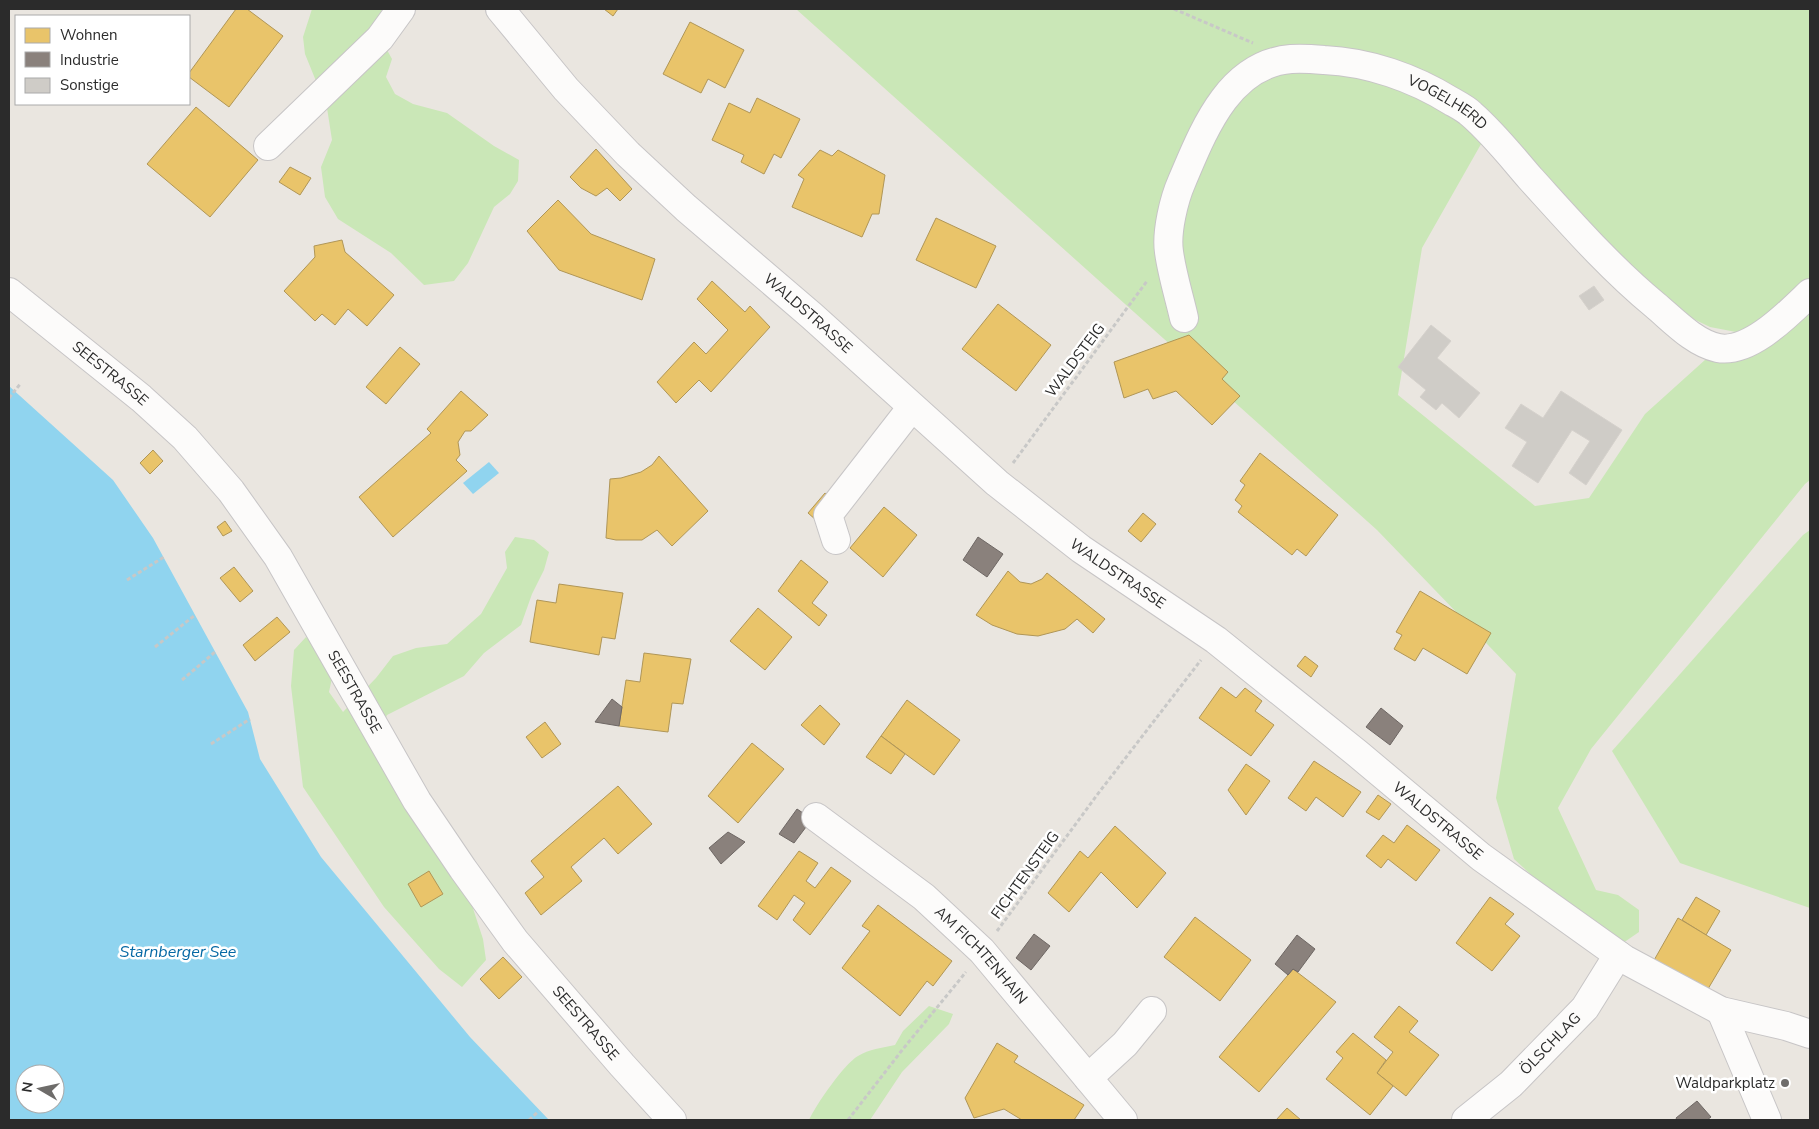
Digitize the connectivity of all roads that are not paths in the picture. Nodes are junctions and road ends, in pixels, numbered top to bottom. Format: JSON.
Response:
{"nodes":[{"id":1,"x":401,"y":9,"type":"edge"},
{"id":2,"x":500,"y":9,"type":"edge"},
{"id":3,"x":268,"y":146,"type":"dead end"},
{"id":4,"x":9,"y":292,"type":"edge"},
{"id":5,"x":1810,"y":293,"type":"edge"},
{"id":6,"x":1184,"y":318,"type":"dead end"},
{"id":7,"x":912,"y":407,"type":"junction"},
{"id":8,"x":836,"y":540,"type":"dead end"},
{"id":9,"x":816,"y":817,"type":"dead end"},
{"id":10,"x":1618,"y":955,"type":"junction"},
{"id":11,"x":1152,"y":1010,"type":"dead end"},
{"id":12,"x":1721,"y":1011,"type":"junction"},
{"id":13,"x":1810,"y":1034,"type":"edge"},
{"id":14,"x":1088,"y":1078,"type":"junction"},
{"id":15,"x":672,"y":1120,"type":"edge"},
{"id":16,"x":1123,"y":1120,"type":"edge"},
{"id":17,"x":1466,"y":1120,"type":"edge"},
{"id":18,"x":1767,"y":1120,"type":"edge"}],
"edges":[{"from":1,"to":3,"type":"street"},
{"from":2,"to":7,"type":"street","name":"WALDSTRASSE"},
{"from":4,"to":15,"type":"street","name":"SEESTRASSE"},
{"from":5,"to":6,"type":"street","name":"VOGELHERD"},
{"from":7,"to":8,"type":"street"},
{"from":7,"to":10,"type":"street","name":"WALDSTRASSE"},
{"from":9,"to":14,"type":"street","name":"AM FICHTENHAIN"},
{"from":10,"to":12,"type":"street","name":"WALDSTRASSE"},
{"from":10,"to":17,"type":"street","name":"ÖLSCHLAG"},
{"from":11,"to":14,"type":"street"},
{"from":12,"to":13,"type":"street","name":"WALDSTRASSE"},
{"from":12,"to":18,"type":"street"},
{"from":14,"to":16,"type":"street","name":"AM FICHTENHAIN"}]}
